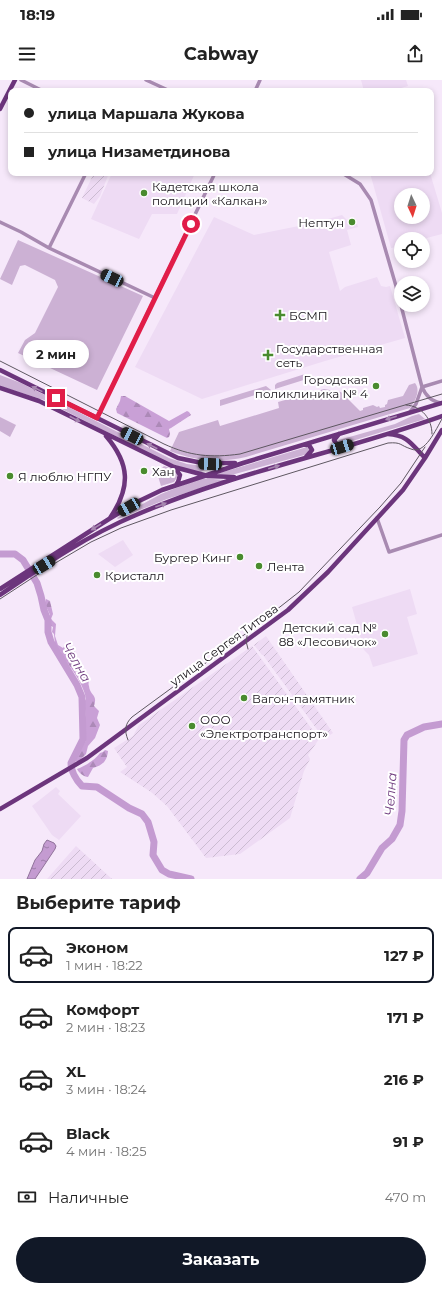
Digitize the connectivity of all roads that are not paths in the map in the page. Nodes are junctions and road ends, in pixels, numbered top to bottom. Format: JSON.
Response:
{"nodes":[{"id":1,"x":21,"y":80,"type":"edge"},
{"id":2,"x":146,"y":80,"type":"edge"},
{"id":3,"x":37,"y":88,"type":"edge"},
{"id":4,"x":163,"y":88,"type":"edge"},
{"id":5,"x":8,"y":94,"type":"edge"},
{"id":6,"x":0,"y":109,"type":"edge"},
{"id":7,"x":85,"y":176,"type":"edge"},
{"id":8,"x":214,"y":176,"type":"edge"},
{"id":9,"x":347,"y":176,"type":"edge"},
{"id":10,"x":0,"y":222,"type":"edge"},
{"id":11,"x":49,"y":248,"type":"junction"},
{"id":12,"x":155,"y":298,"type":"junction"},
{"id":13,"x":0,"y":370,"type":"edge"},
{"id":14,"x":442,"y":381,"type":"edge"},
{"id":15,"x":422,"y":387,"type":"junction"},
{"id":16,"x":0,"y":388,"type":"edge"},
{"id":17,"x":442,"y":403,"type":"edge"},
{"id":18,"x":409,"y":413,"type":"junction"},
{"id":19,"x":442,"y":416,"type":"edge"},
{"id":20,"x":97,"y":418,"type":"junction"},
{"id":21,"x":442,"y":430,"type":"edge"},
{"id":22,"x":103,"y":434,"type":"junction"},
{"id":23,"x":338,"y":434,"type":"junction"},
{"id":24,"x":384,"y":434,"type":"junction"},
{"id":25,"x":302,"y":445,"type":"junction"},
{"id":26,"x":342,"y":447,"type":"junction"},
{"id":27,"x":305,"y":458,"type":"junction"},
{"id":28,"x":425,"y":458,"type":"junction"},
{"id":29,"x":243,"y":463,"type":"junction"},
{"id":30,"x":174,"y":467,"type":"junction"},
{"id":31,"x":204,"y":475,"type":"junction"},
{"id":32,"x":242,"y":476,"type":"junction"},
{"id":33,"x":176,"y":485,"type":"junction"},
{"id":34,"x":378,"y":518,"type":"junction"},
{"id":35,"x":109,"y":519,"type":"junction"},
{"id":36,"x":442,"y":536,"type":"edge"},
{"id":37,"x":43,"y":563,"type":"junction"},
{"id":38,"x":8,"y":586,"type":"junction"},
{"id":39,"x":0,"y":589,"type":"edge"},
{"id":40,"x":0,"y":595,"type":"edge"},
{"id":41,"x":0,"y":810,"type":"edge"}],
"edges":[{"from":1,"to":3,"type":"street"},
{"from":2,"to":4,"type":"street"},
{"from":5,"to":6,"type":"main road"},
{"from":7,"to":11,"type":"street"},
{"from":8,"to":12,"type":"street"},
{"from":9,"to":15,"type":"street"},
{"from":10,"to":11,"type":"street"},
{"from":11,"to":12,"type":"street"},
{"from":12,"to":20,"type":"street"},
{"from":20,"to":13,"type":"main road","one_way":true},
{"from":14,"to":15,"type":"street"},
{"from":15,"to":17,"type":"street"},
{"from":15,"to":18,"type":"street"},
{"from":16,"to":22,"type":"main road","one_way":true},
{"from":17,"to":18,"type":"main road"},
{"from":18,"to":23,"type":"main road","one_way":true},
{"from":19,"to":24,"type":"main road"},
{"from":29,"to":20,"type":"main road","one_way":true},
{"from":21,"to":28,"type":"main road","name":"улица Сергея Титова"},
{"from":22,"to":30,"type":"main road"},
{"from":22,"to":35,"type":"main road"},
{"from":23,"to":25,"type":"main road"},
{"from":23,"to":26,"type":"main road"},
{"from":24,"to":26,"type":"main road"},
{"from":24,"to":28,"type":"main road"},
{"from":25,"to":27,"type":"main road"},
{"from":25,"to":29,"type":"main road"},
{"from":26,"to":27,"type":"main road"},
{"from":32,"to":27,"type":"main road","one_way":true},
{"from":28,"to":34,"type":"main road","name":"улица Сергея Титова"},
{"from":29,"to":31,"type":"main road"},
{"from":30,"to":31,"type":"main road"},
{"from":30,"to":33,"type":"main road"},
{"from":31,"to":32,"type":"main road"},
{"from":31,"to":33,"type":"main road"},
{"from":37,"to":32,"type":"main road","one_way":true},
{"from":33,"to":35,"type":"main road"},
{"from":34,"to":36,"type":"street"},
{"from":34,"to":41,"type":"main road","name":"улица Сергея Титова"},
{"from":35,"to":37,"type":"main road","one_way":true},
{"from":37,"to":38,"type":"main road"},
{"from":38,"to":39,"type":"main road"},
{"from":38,"to":40,"type":"main road"}]}
